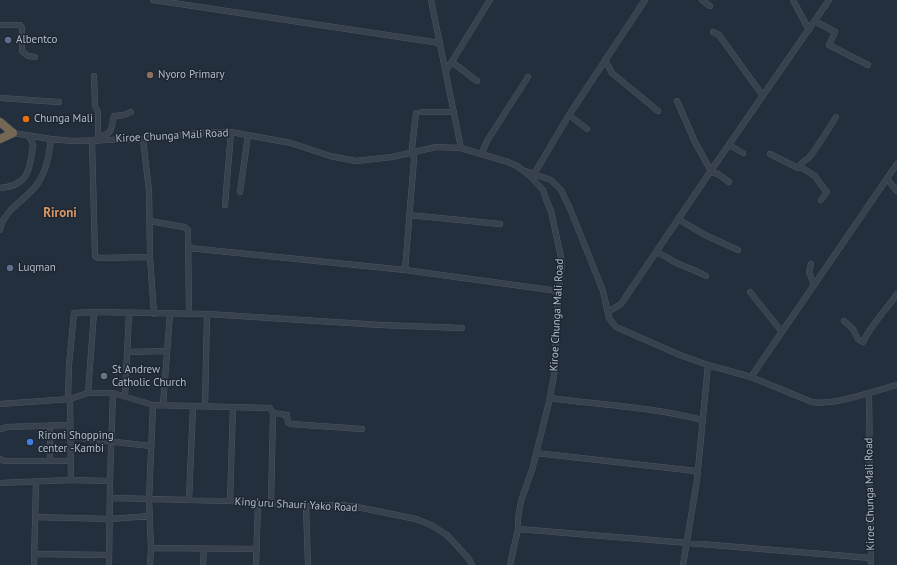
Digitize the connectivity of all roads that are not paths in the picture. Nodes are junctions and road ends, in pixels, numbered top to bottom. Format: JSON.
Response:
{"nodes":[{"id":1,"x":153,"y":0,"type":"edge"},
{"id":2,"x":431,"y":0,"type":"edge"},
{"id":3,"x":490,"y":0,"type":"edge"},
{"id":4,"x":645,"y":0,"type":"edge"},
{"id":5,"x":702,"y":0,"type":"edge"},
{"id":6,"x":793,"y":0,"type":"edge"},
{"id":7,"x":829,"y":0,"type":"edge"},
{"id":8,"x":710,"y":6,"type":"dead end"},
{"id":9,"x":815,"y":22,"type":"junction"},
{"id":10,"x":0,"y":25,"type":"edge"},
{"id":11,"x":809,"y":30,"type":"junction"},
{"id":12,"x":713,"y":32,"type":"dead end"},
{"id":13,"x":440,"y":43,"type":"junction"},
{"id":14,"x":35,"y":57,"type":"dead end"},
{"id":15,"x":605,"y":60,"type":"junction"},
{"id":16,"x":452,"y":62,"type":"junction"},
{"id":17,"x":868,"y":65,"type":"dead end"},
{"id":18,"x":446,"y":71,"type":"junction"},
{"id":19,"x":94,"y":76,"type":"dead end"},
{"id":20,"x":528,"y":77,"type":"dead end"},
{"id":21,"x":477,"y":81,"type":"dead end"},
{"id":22,"x":763,"y":96,"type":"junction"},
{"id":23,"x":0,"y":98,"type":"edge"},
{"id":24,"x":677,"y":101,"type":"dead end"},
{"id":25,"x":59,"y":102,"type":"dead end"},
{"id":26,"x":658,"y":111,"type":"dead end"},
{"id":27,"x":131,"y":112,"type":"dead end"},
{"id":28,"x":422,"y":112,"type":"dead end"},
{"id":29,"x":454,"y":112,"type":"junction"},
{"id":30,"x":416,"y":113,"type":"dead end"},
{"id":31,"x":569,"y":116,"type":"junction"},
{"id":32,"x":836,"y":117,"type":"dead end"},
{"id":33,"x":0,"y":122,"type":"edge"},
{"id":34,"x":587,"y":129,"type":"dead end"},
{"id":35,"x":231,"y":132,"type":"junction"},
{"id":36,"x":13,"y":133,"type":"junction"},
{"id":37,"x":248,"y":135,"type":"junction"},
{"id":38,"x":28,"y":136,"type":"junction"},
{"id":39,"x":0,"y":139,"type":"edge"},
{"id":40,"x":51,"y":139,"type":"junction"},
{"id":41,"x":96,"y":139,"type":"junction"},
{"id":42,"x":143,"y":139,"type":"junction"},
{"id":43,"x":729,"y":144,"type":"junction"},
{"id":44,"x":461,"y":148,"type":"junction"},
{"id":45,"x":413,"y":152,"type":"junction"},
{"id":46,"x":743,"y":152,"type":"dead end"},
{"id":47,"x":482,"y":153,"type":"junction"},
{"id":48,"x":770,"y":154,"type":"dead end"},
{"id":49,"x":897,"y":164,"type":"edge"},
{"id":50,"x":799,"y":166,"type":"junction"},
{"id":51,"x":521,"y":169,"type":"junction"},
{"id":52,"x":710,"y":172,"type":"junction"},
{"id":53,"x":534,"y":174,"type":"junction"},
{"id":54,"x":887,"y":179,"type":"junction"},
{"id":55,"x":730,"y":182,"type":"dead end"},
{"id":56,"x":0,"y":188,"type":"edge"},
{"id":57,"x":897,"y":191,"type":"edge"},
{"id":58,"x":240,"y":192,"type":"dead end"},
{"id":59,"x":821,"y":200,"type":"dead end"},
{"id":60,"x":225,"y":205,"type":"dead end"},
{"id":61,"x":409,"y":216,"type":"junction"},
{"id":62,"x":678,"y":219,"type":"junction"},
{"id":63,"x":149,"y":221,"type":"junction"},
{"id":64,"x":500,"y":224,"type":"dead end"},
{"id":65,"x":0,"y":230,"type":"edge"},
{"id":66,"x":189,"y":248,"type":"junction"},
{"id":67,"x":738,"y":250,"type":"dead end"},
{"id":68,"x":657,"y":251,"type":"junction"},
{"id":69,"x":150,"y":257,"type":"junction"},
{"id":70,"x":811,"y":264,"type":"dead end"},
{"id":71,"x":405,"y":270,"type":"junction"},
{"id":72,"x":706,"y":276,"type":"dead end"},
{"id":73,"x":814,"y":285,"type":"junction"},
{"id":74,"x":558,"y":291,"type":"junction"},
{"id":75,"x":750,"y":292,"type":"dead end"},
{"id":76,"x":897,"y":294,"type":"edge"},
{"id":77,"x":94,"y":312,"type":"junction"},
{"id":78,"x":608,"y":312,"type":"junction"},
{"id":79,"x":130,"y":313,"type":"junction"},
{"id":80,"x":154,"y":314,"type":"junction"},
{"id":81,"x":170,"y":314,"type":"junction"},
{"id":82,"x":189,"y":314,"type":"junction"},
{"id":83,"x":207,"y":314,"type":"junction"},
{"id":84,"x":844,"y":321,"type":"dead end"},
{"id":85,"x":462,"y":328,"type":"dead end"},
{"id":86,"x":782,"y":332,"type":"junction"},
{"id":87,"x":167,"y":351,"type":"junction"},
{"id":88,"x":128,"y":352,"type":"junction"},
{"id":89,"x":708,"y":365,"type":"junction"},
{"id":90,"x":751,"y":377,"type":"junction"},
{"id":91,"x":897,"y":385,"type":"edge"},
{"id":92,"x":113,"y":393,"type":"junction"},
{"id":93,"x":869,"y":393,"type":"junction"},
{"id":94,"x":88,"y":394,"type":"junction"},
{"id":95,"x":125,"y":396,"type":"junction"},
{"id":96,"x":550,"y":398,"type":"junction"},
{"id":97,"x":69,"y":399,"type":"junction"},
{"id":98,"x":0,"y":404,"type":"edge"},
{"id":99,"x":154,"y":405,"type":"junction"},
{"id":100,"x":163,"y":405,"type":"junction"},
{"id":101,"x":193,"y":406,"type":"junction"},
{"id":102,"x":205,"y":406,"type":"junction"},
{"id":103,"x":233,"y":407,"type":"junction"},
{"id":104,"x":273,"y":413,"type":"junction"},
{"id":105,"x":702,"y":420,"type":"junction"},
{"id":106,"x":50,"y":425,"type":"junction"},
{"id":107,"x":70,"y":425,"type":"junction"},
{"id":108,"x":0,"y":429,"type":"edge"},
{"id":109,"x":362,"y":429,"type":"dead end"},
{"id":110,"x":71,"y":437,"type":"junction"},
{"id":111,"x":112,"y":442,"type":"junction"},
{"id":112,"x":151,"y":446,"type":"junction"},
{"id":113,"x":536,"y":452,"type":"junction"},
{"id":114,"x":0,"y":460,"type":"edge"},
{"id":115,"x":50,"y":461,"type":"junction"},
{"id":116,"x":71,"y":461,"type":"junction"},
{"id":117,"x":697,"y":475,"type":"junction"},
{"id":118,"x":71,"y":480,"type":"junction"},
{"id":119,"x":110,"y":481,"type":"junction"},
{"id":120,"x":36,"y":482,"type":"junction"},
{"id":121,"x":0,"y":483,"type":"edge"},
{"id":122,"x":110,"y":498,"type":"junction"},
{"id":123,"x":149,"y":499,"type":"junction"},
{"id":124,"x":189,"y":500,"type":"junction"},
{"id":125,"x":230,"y":501,"type":"junction"},
{"id":126,"x":258,"y":503,"type":"junction"},
{"id":127,"x":271,"y":504,"type":"junction"},
{"id":128,"x":306,"y":506,"type":"junction"},
{"id":129,"x":35,"y":516,"type":"junction"},
{"id":130,"x":150,"y":516,"type":"junction"},
{"id":131,"x":110,"y":519,"type":"junction"},
{"id":132,"x":518,"y":530,"type":"junction"},
{"id":133,"x":687,"y":543,"type":"junction"},
{"id":134,"x":150,"y":548,"type":"junction"},
{"id":135,"x":204,"y":548,"type":"junction"},
{"id":136,"x":257,"y":549,"type":"junction"},
{"id":137,"x":34,"y":554,"type":"junction"},
{"id":138,"x":109,"y":555,"type":"junction"},
{"id":139,"x":871,"y":558,"type":"junction"},
{"id":140,"x":34,"y":565,"type":"edge"},
{"id":141,"x":109,"y":565,"type":"edge"},
{"id":142,"x":150,"y":565,"type":"edge"},
{"id":143,"x":203,"y":565,"type":"edge"},
{"id":144,"x":256,"y":565,"type":"edge"},
{"id":145,"x":308,"y":565,"type":"edge"},
{"id":146,"x":472,"y":565,"type":"edge"},
{"id":147,"x":510,"y":565,"type":"edge"},
{"id":148,"x":683,"y":565,"type":"edge"},
{"id":149,"x":871,"y":565,"type":"edge"}],
"edges":[{"from":1,"to":13,"type":"street"},
{"from":2,"to":13,"type":"street"},
{"from":3,"to":16,"type":"street"},
{"from":4,"to":15,"type":"street"},
{"from":5,"to":8,"type":"street"},
{"from":6,"to":11,"type":"street"},
{"from":7,"to":9,"type":"street"},
{"from":9,"to":11,"type":"street"},
{"from":9,"to":17,"type":"street"},
{"from":10,"to":14,"type":"street"},
{"from":11,"to":22,"type":"street"},
{"from":12,"to":22,"type":"street"},
{"from":13,"to":18,"type":"street"},
{"from":15,"to":26,"type":"street"},
{"from":15,"to":31,"type":"street"},
{"from":16,"to":18,"type":"street"},
{"from":16,"to":21,"type":"street"},
{"from":18,"to":29,"type":"street"},
{"from":19,"to":41,"type":"street"},
{"from":20,"to":47,"type":"street"},
{"from":22,"to":43,"type":"street"},
{"from":23,"to":25,"type":"street"},
{"from":24,"to":52,"type":"street"},
{"from":27,"to":41,"type":"street"},
{"from":28,"to":29,"type":"street"},
{"from":29,"to":44,"type":"street"},
{"from":30,"to":45,"type":"street"},
{"from":31,"to":34,"type":"street"},
{"from":31,"to":53,"type":"street"},
{"from":32,"to":50,"type":"street"},
{"from":33,"to":36,"type":"highway"},
{"from":35,"to":37,"type":"street","name":"Kiroe Chunga Mali Road"},
{"from":35,"to":42,"type":"street","name":"Kiroe Chunga Mali Road"},
{"from":35,"to":60,"type":"street"},
{"from":36,"to":38,"type":"street","name":"Kiroe Chunga Mali Road"},
{"from":36,"to":39,"type":"highway"},
{"from":37,"to":45,"type":"street","name":"Kiroe Chunga Mali Road"},
{"from":37,"to":58,"type":"street"},
{"from":38,"to":40,"type":"street","name":"Kiroe Chunga Mali Road"},
{"from":38,"to":56,"type":"street"},
{"from":40,"to":41,"type":"street","name":"Kiroe Chunga Mali Road"},
{"from":40,"to":65,"type":"street"},
{"from":41,"to":42,"type":"street","name":"Kiroe Chunga Mali Road"},
{"from":41,"to":69,"type":"street"},
{"from":42,"to":63,"type":"street"},
{"from":43,"to":46,"type":"street"},
{"from":43,"to":52,"type":"street"},
{"from":44,"to":45,"type":"street","name":"Kiroe Chunga Mali Road"},
{"from":44,"to":47,"type":"street","name":"Kiroe Chunga Mali Road"},
{"from":45,"to":61,"type":"street"},
{"from":47,"to":51,"type":"street","name":"Kiroe Chunga Mali Road"},
{"from":48,"to":50,"type":"street"},
{"from":49,"to":54,"type":"street"},
{"from":50,"to":59,"type":"street"},
{"from":51,"to":53,"type":"street"},
{"from":51,"to":74,"type":"street","name":"Kiroe Chunga Mali Road"},
{"from":52,"to":55,"type":"street"},
{"from":52,"to":62,"type":"street"},
{"from":53,"to":78,"type":"street"},
{"from":54,"to":57,"type":"street"},
{"from":54,"to":73,"type":"street"},
{"from":61,"to":64,"type":"street"},
{"from":61,"to":71,"type":"street"},
{"from":62,"to":67,"type":"street"},
{"from":62,"to":68,"type":"street"},
{"from":63,"to":66,"type":"street"},
{"from":63,"to":69,"type":"street"},
{"from":66,"to":71,"type":"street"},
{"from":66,"to":82,"type":"street"},
{"from":68,"to":72,"type":"street"},
{"from":68,"to":78,"type":"street"},
{"from":69,"to":80,"type":"street"},
{"from":70,"to":73,"type":"street"},
{"from":71,"to":74,"type":"street"},
{"from":73,"to":86,"type":"street"},
{"from":74,"to":96,"type":"street","name":"Kiroe Chunga Mali Road"},
{"from":75,"to":86,"type":"street"},
{"from":76,"to":84,"type":"street"},
{"from":77,"to":79,"type":"street"},
{"from":77,"to":94,"type":"street"},
{"from":77,"to":97,"type":"street"},
{"from":78,"to":89,"type":"street"},
{"from":79,"to":80,"type":"street"},
{"from":79,"to":88,"type":"street"},
{"from":80,"to":81,"type":"street"},
{"from":81,"to":82,"type":"street"},
{"from":81,"to":87,"type":"street"},
{"from":82,"to":83,"type":"street"},
{"from":83,"to":85,"type":"street"},
{"from":83,"to":102,"type":"street"},
{"from":86,"to":90,"type":"street"},
{"from":87,"to":88,"type":"street"},
{"from":87,"to":100,"type":"street"},
{"from":88,"to":95,"type":"street"},
{"from":89,"to":90,"type":"street"},
{"from":89,"to":105,"type":"street"},
{"from":90,"to":93,"type":"street"},
{"from":91,"to":93,"type":"street"},
{"from":92,"to":94,"type":"street"},
{"from":92,"to":95,"type":"street"},
{"from":92,"to":111,"type":"street"},
{"from":93,"to":139,"type":"street","name":"Kiroe Chunga Mali Road"},
{"from":94,"to":97,"type":"street"},
{"from":95,"to":99,"type":"street"},
{"from":96,"to":105,"type":"street"},
{"from":96,"to":113,"type":"street","name":"Kiroe Chunga Mali Road"},
{"from":97,"to":98,"type":"street"},
{"from":97,"to":107,"type":"street"},
{"from":99,"to":100,"type":"street"},
{"from":99,"to":112,"type":"street"},
{"from":100,"to":101,"type":"street"},
{"from":101,"to":102,"type":"street"},
{"from":101,"to":124,"type":"street"},
{"from":102,"to":103,"type":"street"},
{"from":103,"to":104,"type":"street"},
{"from":103,"to":125,"type":"street"},
{"from":104,"to":109,"type":"street"},
{"from":104,"to":127,"type":"street"},
{"from":105,"to":117,"type":"street"},
{"from":106,"to":107,"type":"street"},
{"from":106,"to":108,"type":"street"},
{"from":106,"to":115,"type":"street"},
{"from":107,"to":110,"type":"street"},
{"from":110,"to":111,"type":"street"},
{"from":110,"to":116,"type":"street"},
{"from":111,"to":112,"type":"street"},
{"from":111,"to":119,"type":"street"},
{"from":112,"to":123,"type":"street"},
{"from":113,"to":117,"type":"street"},
{"from":113,"to":132,"type":"street","name":"Kiroe Chunga Mali Road"},
{"from":114,"to":115,"type":"street"},
{"from":115,"to":116,"type":"street"},
{"from":116,"to":118,"type":"street"},
{"from":117,"to":133,"type":"street"},
{"from":118,"to":119,"type":"street"},
{"from":118,"to":120,"type":"street"},
{"from":119,"to":122,"type":"street"},
{"from":120,"to":121,"type":"street"},
{"from":120,"to":129,"type":"street"},
{"from":122,"to":123,"type":"street","name":"King'uru Shauri Yako Road"},
{"from":122,"to":131,"type":"street"},
{"from":123,"to":124,"type":"street","name":"King'uru Shauri Yako Road"},
{"from":123,"to":130,"type":"street"},
{"from":124,"to":125,"type":"street","name":"King'uru Shauri Yako Road"},
{"from":125,"to":126,"type":"street","name":"King'uru Shauri Yako Road"},
{"from":126,"to":127,"type":"street","name":"King'uru Shauri Yako Road"},
{"from":126,"to":136,"type":"street"},
{"from":127,"to":128,"type":"street","name":"King'uru Shauri Yako Road"},
{"from":128,"to":145,"type":"street"},
{"from":128,"to":146,"type":"street","name":"King'uru Shauri Yako Road"},
{"from":129,"to":131,"type":"street"},
{"from":129,"to":137,"type":"street"},
{"from":130,"to":131,"type":"street"},
{"from":130,"to":134,"type":"street"},
{"from":131,"to":138,"type":"street"},
{"from":132,"to":133,"type":"street","name":"Kiroe Chunga Mali Road"},
{"from":132,"to":147,"type":"street","name":"Kiroe Chunga Mali Road"},
{"from":133,"to":139,"type":"street","name":"Kiroe Chunga Mali Road"},
{"from":133,"to":148,"type":"street"},
{"from":134,"to":135,"type":"street"},
{"from":134,"to":142,"type":"street"},
{"from":135,"to":136,"type":"street"},
{"from":135,"to":143,"type":"street"},
{"from":136,"to":144,"type":"street"},
{"from":137,"to":138,"type":"street"},
{"from":137,"to":140,"type":"street"},
{"from":138,"to":141,"type":"street"},
{"from":139,"to":149,"type":"street"}]}
